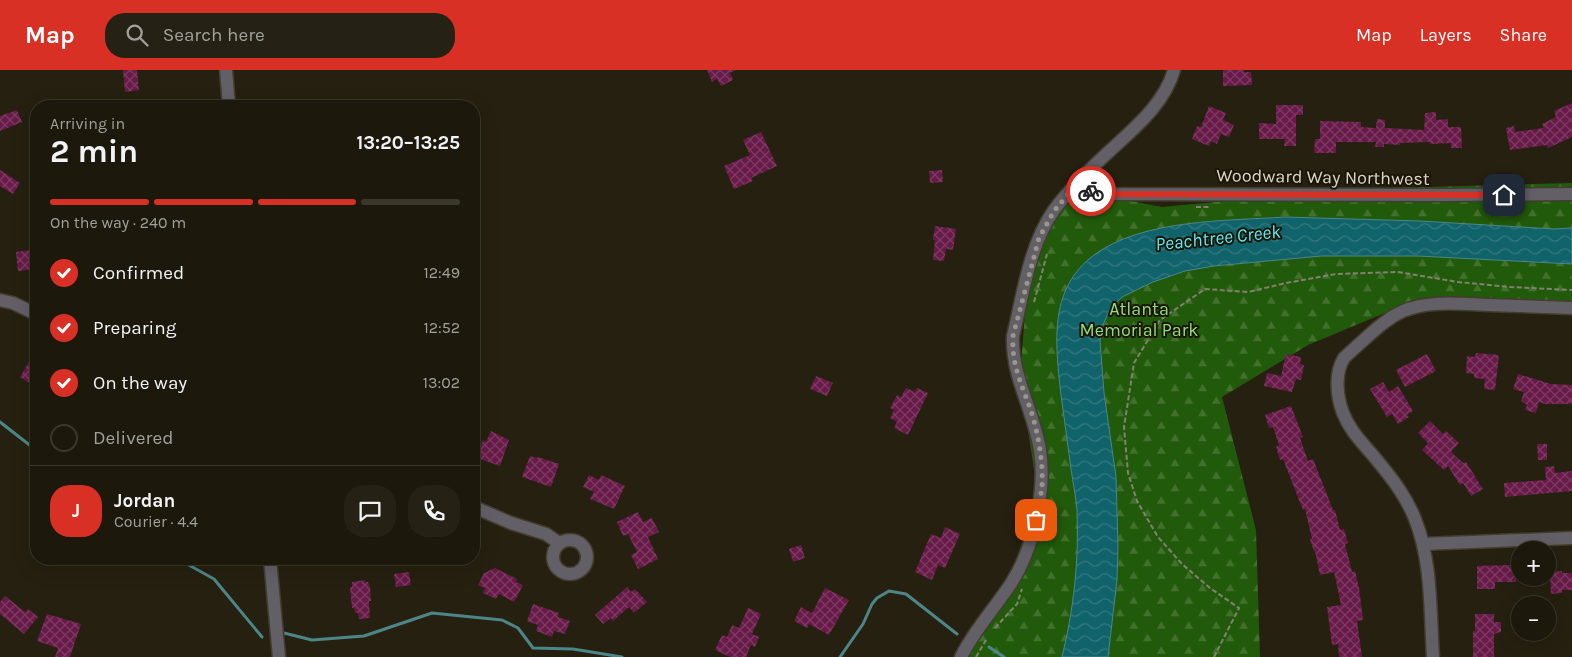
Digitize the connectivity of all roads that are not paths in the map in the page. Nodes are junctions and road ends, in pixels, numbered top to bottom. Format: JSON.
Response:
{"nodes":[{"id":1,"x":226,"y":70,"type":"edge"},
{"id":2,"x":1174,"y":70,"type":"edge"},
{"id":3,"x":232,"y":100,"type":"edge"},
{"id":4,"x":1076,"y":185,"type":"junction"},
{"id":5,"x":1572,"y":194,"type":"edge"},
{"id":6,"x":0,"y":300,"type":"edge"},
{"id":7,"x":1572,"y":308,"type":"edge"},
{"id":8,"x":30,"y":311,"type":"edge"},
{"id":9,"x":480,"y":510,"type":"edge"},
{"id":10,"x":1572,"y":538,"type":"edge"},
{"id":11,"x":559,"y":543,"type":"dead end"},
{"id":12,"x":1423,"y":544,"type":"junction"},
{"id":13,"x":271,"y":565,"type":"edge"},
{"id":14,"x":279,"y":657,"type":"edge"},
{"id":15,"x":961,"y":657,"type":"edge"},
{"id":16,"x":1433,"y":657,"type":"edge"}],
"edges":[{"from":1,"to":3,"type":"street"},
{"from":2,"to":4,"type":"street"},
{"from":4,"to":5,"type":"street","name":"Woodward Way Northwest"},
{"from":4,"to":15,"type":"street"},
{"from":6,"to":8,"type":"street"},
{"from":7,"to":12,"type":"street"},
{"from":9,"to":11,"type":"street"},
{"from":10,"to":12,"type":"street"},
{"from":12,"to":16,"type":"street"},
{"from":13,"to":14,"type":"street"}]}
